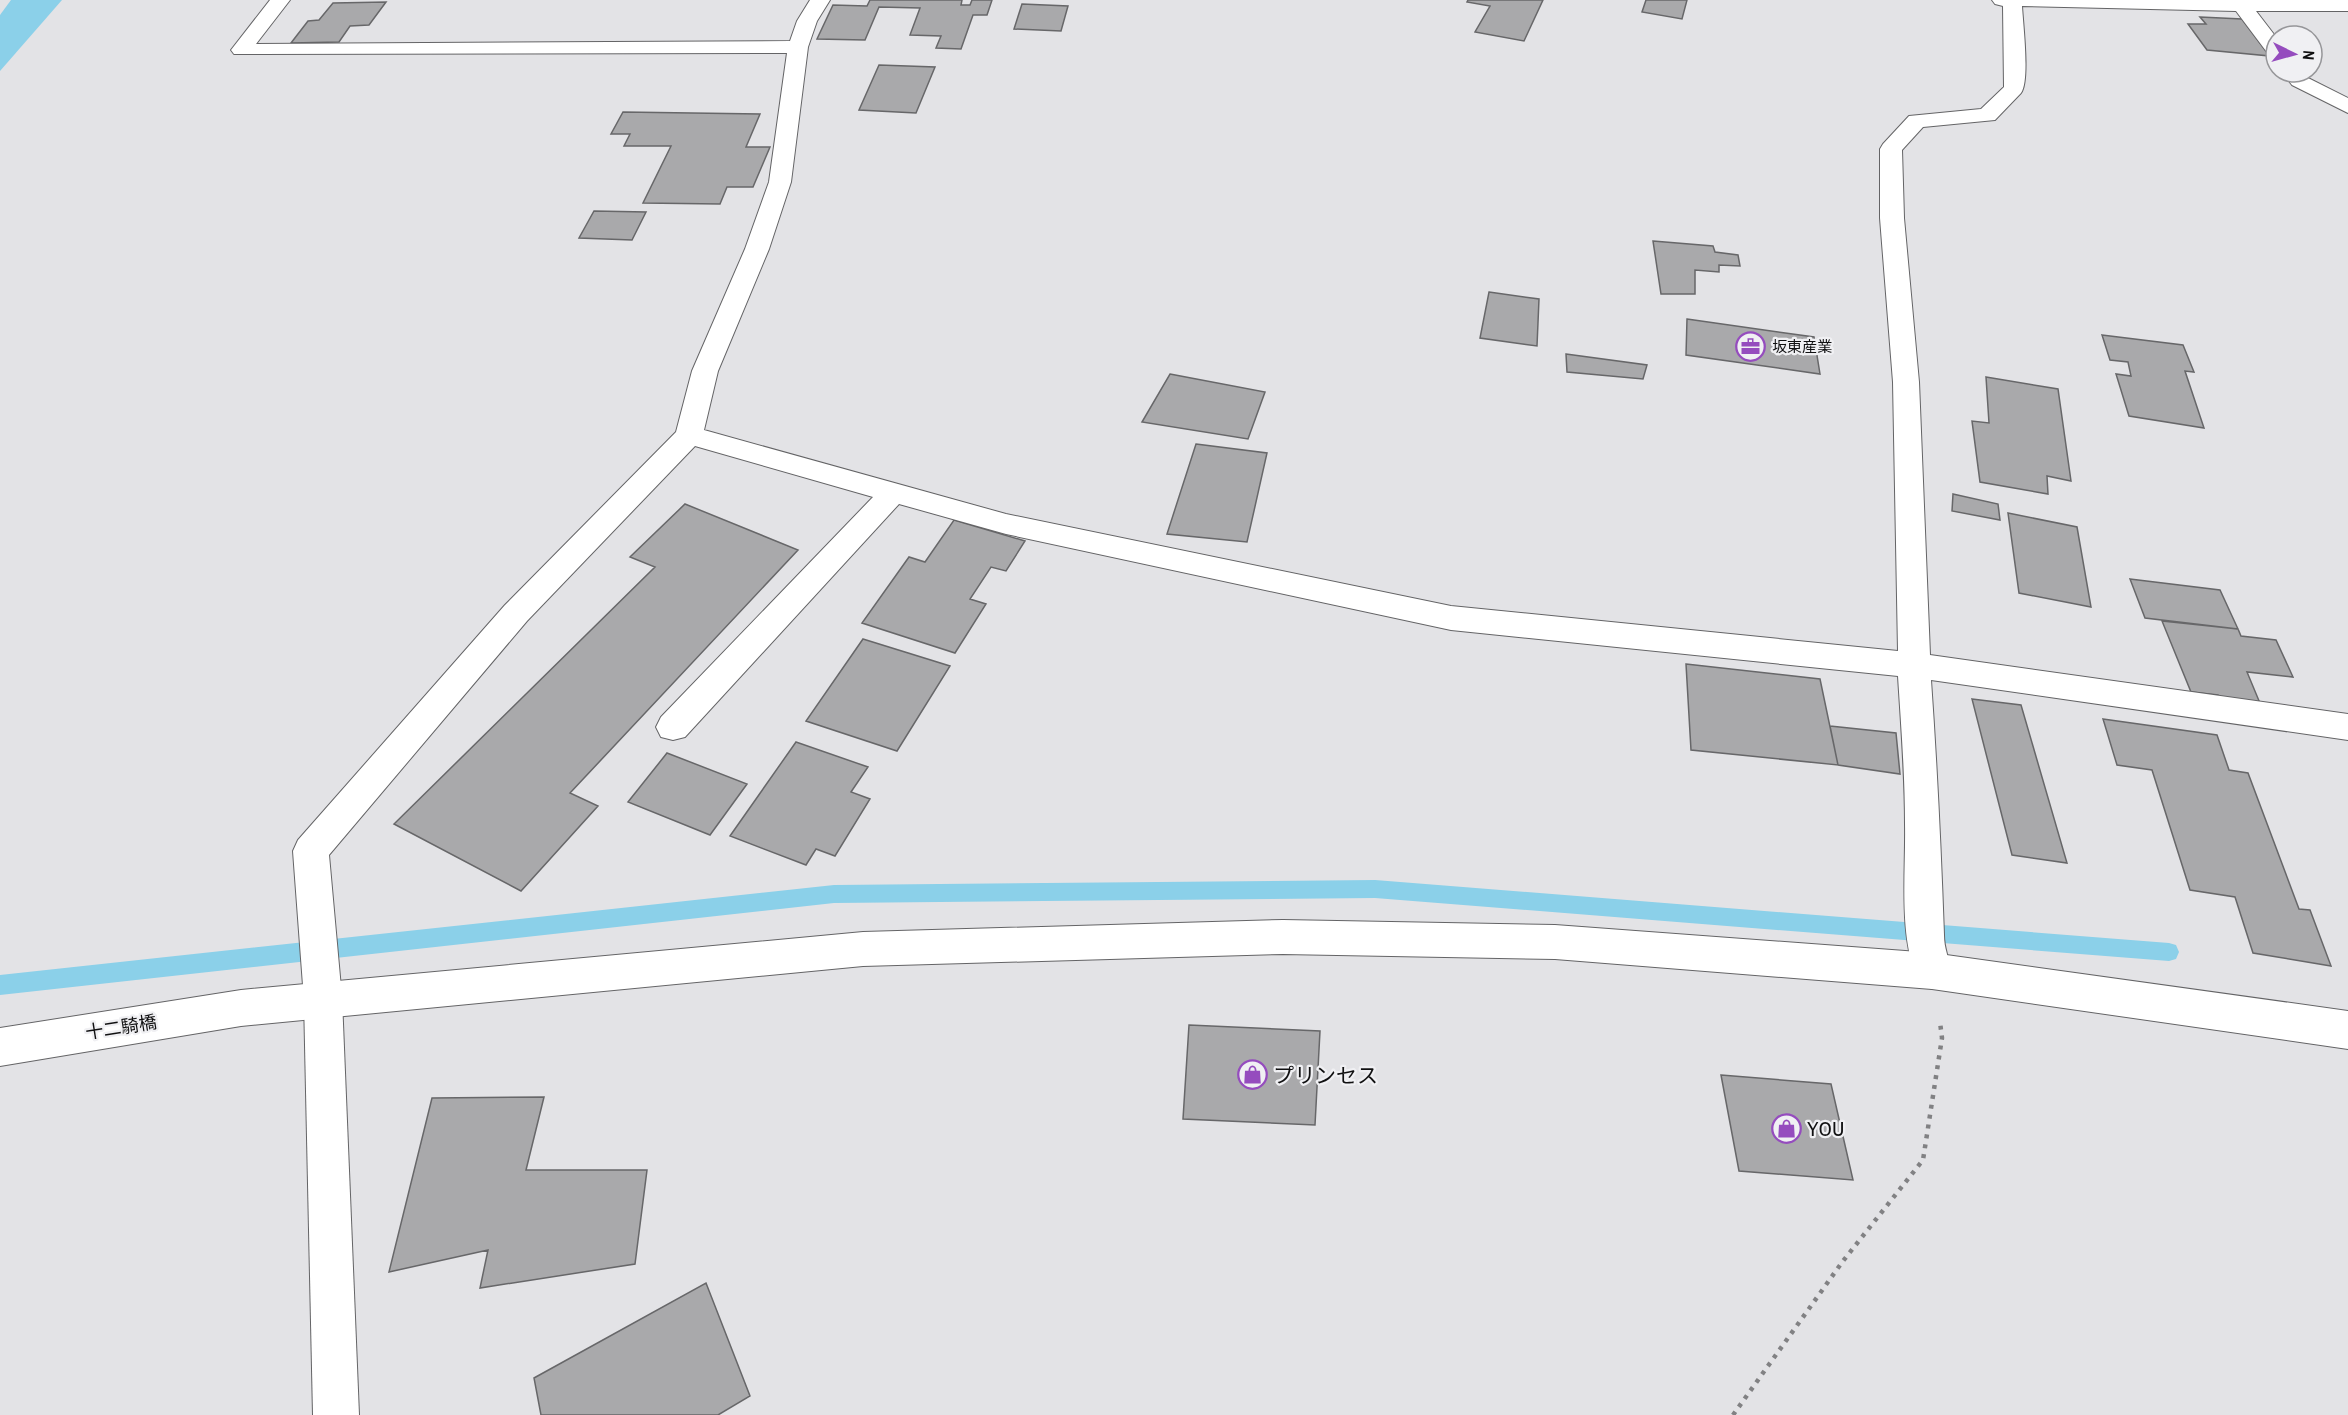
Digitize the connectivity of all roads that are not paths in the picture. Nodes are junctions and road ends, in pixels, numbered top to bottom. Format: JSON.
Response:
{"nodes":[{"id":1,"x":280,"y":0,"type":"edge"},
{"id":2,"x":820,"y":0,"type":"edge"},
{"id":3,"x":2002,"y":0,"type":"edge"},
{"id":4,"x":2012,"y":0,"type":"edge"},
{"id":5,"x":2240,"y":3,"type":"edge"},
{"id":6,"x":2348,"y":5,"type":"edge"},
{"id":7,"x":2264,"y":35,"type":"edge"},
{"id":8,"x":798,"y":47,"type":"junction"},
{"id":9,"x":2305,"y":84,"type":"edge"},
{"id":10,"x":2348,"y":107,"type":"edge"},
{"id":11,"x":689,"y":435,"type":"junction"},
{"id":12,"x":894,"y":492,"type":"junction"},
{"id":13,"x":1914,"y":665,"type":"junction"},
{"id":14,"x":673,"y":728,"type":"dead end"},
{"id":15,"x":2348,"y":728,"type":"edge"},
{"id":16,"x":1927,"y":944,"type":"junction"},
{"id":17,"x":319,"y":962,"type":"junction"},
{"id":18,"x":2348,"y":1030,"type":"edge"},
{"id":19,"x":0,"y":1047,"type":"edge"},
{"id":20,"x":336,"y":1415,"type":"edge"}],
"edges":[{"from":1,"to":8,"type":"street"},
{"from":2,"to":8,"type":"street"},
{"from":3,"to":4,"type":"street"},
{"from":4,"to":5,"type":"street"},
{"from":4,"to":13,"type":"street"},
{"from":5,"to":6,"type":"street"},
{"from":5,"to":7,"type":"street"},
{"from":8,"to":11,"type":"street"},
{"from":9,"to":10,"type":"street"},
{"from":11,"to":12,"type":"street"},
{"from":11,"to":17,"type":"street"},
{"from":12,"to":13,"type":"street"},
{"from":12,"to":14,"type":"street"},
{"from":13,"to":15,"type":"street"},
{"from":13,"to":16,"type":"street"},
{"from":16,"to":17,"type":"street","name":"十二騎橋"},
{"from":16,"to":18,"type":"street","name":"十二騎橋"},
{"from":17,"to":19,"type":"street","name":"十二騎橋"},
{"from":17,"to":20,"type":"street"}]}
